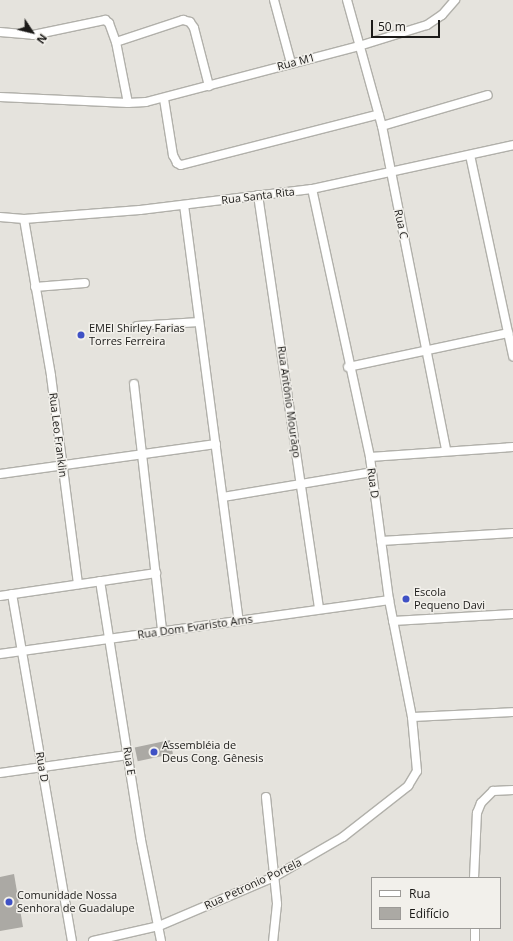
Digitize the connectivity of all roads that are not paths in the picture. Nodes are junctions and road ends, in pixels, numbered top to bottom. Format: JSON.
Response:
{"nodes":[{"id":1,"x":274,"y":0,"type":"edge"},
{"id":2,"x":347,"y":0,"type":"edge"},
{"id":3,"x":455,"y":0,"type":"edge"},
{"id":4,"x":0,"y":32,"type":"edge"},
{"id":5,"x":116,"y":42,"type":"junction"},
{"id":6,"x":359,"y":46,"type":"junction"},
{"id":7,"x":291,"y":63,"type":"junction"},
{"id":8,"x":209,"y":86,"type":"junction"},
{"id":9,"x":488,"y":95,"type":"dead end"},
{"id":10,"x":0,"y":97,"type":"edge"},
{"id":11,"x":164,"y":99,"type":"junction"},
{"id":12,"x":128,"y":102,"type":"junction"},
{"id":13,"x":379,"y":114,"type":"junction"},
{"id":14,"x":382,"y":126,"type":"junction"},
{"id":15,"x":513,"y":145,"type":"edge"},
{"id":16,"x":470,"y":155,"type":"junction"},
{"id":17,"x":390,"y":173,"type":"junction"},
{"id":18,"x":312,"y":189,"type":"junction"},
{"id":19,"x":258,"y":195,"type":"junction"},
{"id":20,"x":184,"y":205,"type":"junction"},
{"id":21,"x":0,"y":217,"type":"edge"},
{"id":22,"x":24,"y":219,"type":"junction"},
{"id":23,"x":85,"y":283,"type":"dead end"},
{"id":24,"x":35,"y":287,"type":"junction"},
{"id":25,"x":199,"y":322,"type":"junction"},
{"id":26,"x":137,"y":326,"type":"dead end"},
{"id":27,"x":508,"y":333,"type":"junction"},
{"id":28,"x":428,"y":352,"type":"junction"},
{"id":29,"x":513,"y":356,"type":"edge"},
{"id":30,"x":348,"y":367,"type":"junction"},
{"id":31,"x":134,"y":384,"type":"dead end"},
{"id":32,"x":216,"y":444,"type":"junction"},
{"id":33,"x":513,"y":447,"type":"edge"},
{"id":34,"x":446,"y":450,"type":"junction"},
{"id":35,"x":141,"y":454,"type":"junction"},
{"id":36,"x":370,"y":457,"type":"junction"},
{"id":37,"x":62,"y":466,"type":"junction"},
{"id":38,"x":372,"y":472,"type":"junction"},
{"id":39,"x":0,"y":474,"type":"edge"},
{"id":40,"x":301,"y":484,"type":"junction"},
{"id":41,"x":223,"y":497,"type":"junction"},
{"id":42,"x":513,"y":533,"type":"edge"},
{"id":43,"x":382,"y":541,"type":"junction"},
{"id":44,"x":156,"y":573,"type":"junction"},
{"id":45,"x":100,"y":581,"type":"junction"},
{"id":46,"x":78,"y":584,"type":"junction"},
{"id":47,"x":12,"y":594,"type":"junction"},
{"id":48,"x":0,"y":596,"type":"edge"},
{"id":49,"x":389,"y":600,"type":"junction"},
{"id":50,"x":319,"y":610,"type":"junction"},
{"id":51,"x":513,"y":614,"type":"edge"},
{"id":52,"x":239,"y":621,"type":"junction"},
{"id":53,"x":393,"y":621,"type":"junction"},
{"id":54,"x":162,"y":631,"type":"junction"},
{"id":55,"x":109,"y":639,"type":"junction"},
{"id":56,"x":20,"y":651,"type":"junction"},
{"id":57,"x":0,"y":654,"type":"edge"},
{"id":58,"x":513,"y":712,"type":"edge"},
{"id":59,"x":412,"y":717,"type":"junction"},
{"id":60,"x":128,"y":755,"type":"junction"},
{"id":61,"x":42,"y":767,"type":"junction"},
{"id":62,"x":0,"y":773,"type":"edge"},
{"id":63,"x":414,"y":778,"type":"joint"},
{"id":64,"x":513,"y":790,"type":"edge"},
{"id":65,"x":266,"y":797,"type":"dead end"},
{"id":66,"x":474,"y":877,"type":"edge"},
{"id":67,"x":274,"y":878,"type":"junction"},
{"id":68,"x":159,"y":926,"type":"junction"},
{"id":69,"x":475,"y":929,"type":"edge"},
{"id":70,"x":72,"y":941,"type":"edge"},
{"id":71,"x":93,"y":941,"type":"edge"},
{"id":72,"x":161,"y":941,"type":"edge"},
{"id":73,"x":273,"y":941,"type":"edge"},
{"id":74,"x":475,"y":941,"type":"edge"}],
"edges":[{"from":1,"to":7,"type":"street"},
{"from":2,"to":6,"type":"street","name":"Rua C"},
{"from":3,"to":6,"type":"street","name":"Rua M1"},
{"from":4,"to":5,"type":"street"},
{"from":5,"to":8,"type":"street"},
{"from":5,"to":12,"type":"street"},
{"from":6,"to":7,"type":"street","name":"Rua M1"},
{"from":6,"to":13,"type":"street","name":"Rua C"},
{"from":7,"to":8,"type":"street","name":"Rua M1"},
{"from":8,"to":11,"type":"street","name":"Rua M1"},
{"from":9,"to":14,"type":"street"},
{"from":10,"to":12,"type":"street","name":"Rua M1"},
{"from":11,"to":12,"type":"street","name":"Rua M1"},
{"from":11,"to":13,"type":"street"},
{"from":13,"to":14,"type":"street","name":"Rua C"},
{"from":14,"to":17,"type":"street","name":"Rua C"},
{"from":15,"to":16,"type":"street","name":"Rua Santa Rita"},
{"from":16,"to":17,"type":"street","name":"Rua Santa Rita"},
{"from":16,"to":27,"type":"street"},
{"from":17,"to":18,"type":"street","name":"Rua Santa Rita"},
{"from":17,"to":28,"type":"street","name":"Rua C"},
{"from":18,"to":19,"type":"street","name":"Rua Santa Rita"},
{"from":18,"to":30,"type":"street","name":"Rua D"},
{"from":19,"to":20,"type":"street","name":"Rua Santa Rita"},
{"from":19,"to":40,"type":"street","name":"Rua Antônio Mourãqo"},
{"from":20,"to":22,"type":"street","name":"Rua Santa Rita"},
{"from":20,"to":25,"type":"street"},
{"from":21,"to":22,"type":"street","name":"Rua Santa Rita"},
{"from":22,"to":24,"type":"street","name":"Rua Leo Franklin"},
{"from":23,"to":24,"type":"street"},
{"from":24,"to":37,"type":"street","name":"Rua Leo Franklin"},
{"from":25,"to":26,"type":"street"},
{"from":25,"to":32,"type":"street"},
{"from":27,"to":28,"type":"street"},
{"from":27,"to":29,"type":"street"},
{"from":28,"to":30,"type":"street"},
{"from":28,"to":34,"type":"street","name":"Rua C"},
{"from":30,"to":36,"type":"street","name":"Rua D"},
{"from":31,"to":35,"type":"street"},
{"from":32,"to":35,"type":"street"},
{"from":32,"to":41,"type":"street"},
{"from":33,"to":34,"type":"street"},
{"from":34,"to":36,"type":"street"},
{"from":35,"to":37,"type":"street"},
{"from":35,"to":44,"type":"street"},
{"from":36,"to":38,"type":"street","name":"Rua D"},
{"from":37,"to":39,"type":"street"},
{"from":37,"to":46,"type":"street","name":"Rua Leo Franklin"},
{"from":38,"to":40,"type":"street"},
{"from":38,"to":43,"type":"street","name":"Rua D"},
{"from":40,"to":41,"type":"street"},
{"from":40,"to":50,"type":"street","name":"Rua Antônio Mourãqo"},
{"from":41,"to":52,"type":"street"},
{"from":42,"to":43,"type":"street"},
{"from":43,"to":49,"type":"street","name":"Rua D"},
{"from":44,"to":45,"type":"street"},
{"from":44,"to":54,"type":"street"},
{"from":45,"to":46,"type":"street"},
{"from":45,"to":55,"type":"street","name":"Rua E"},
{"from":46,"to":47,"type":"street"},
{"from":47,"to":48,"type":"street"},
{"from":47,"to":56,"type":"street","name":"Rua D"},
{"from":49,"to":50,"type":"street","name":"Rua Dom Evaristo Ams"},
{"from":49,"to":53,"type":"street","name":"Rua D"},
{"from":50,"to":52,"type":"street","name":"Rua Dom Evaristo Ams"},
{"from":51,"to":53,"type":"street"},
{"from":52,"to":54,"type":"street","name":"Rua Dom Evaristo Ams"},
{"from":53,"to":59,"type":"street","name":"Rua D"},
{"from":54,"to":55,"type":"street","name":"Rua Dom Evaristo Ams"},
{"from":55,"to":56,"type":"street","name":"Rua Dom Evaristo Ams"},
{"from":55,"to":60,"type":"street","name":"Rua E"},
{"from":56,"to":57,"type":"street","name":"Rua Dom Evaristo Ams"},
{"from":56,"to":61,"type":"street","name":"Rua D"},
{"from":58,"to":59,"type":"street"},
{"from":59,"to":63,"type":"street","name":"Rua D"},
{"from":60,"to":61,"type":"street"},
{"from":60,"to":68,"type":"street","name":"Rua E"},
{"from":61,"to":62,"type":"street"},
{"from":61,"to":70,"type":"street","name":"Rua D"},
{"from":63,"to":67,"type":"street","name":"Rua Petronio Portela"},
{"from":64,"to":66,"type":"street"},
{"from":65,"to":67,"type":"street"},
{"from":67,"to":68,"type":"street","name":"Rua Petronio Portela"},
{"from":67,"to":73,"type":"street"},
{"from":68,"to":71,"type":"street","name":"Rua Petronio Portela"},
{"from":68,"to":72,"type":"street","name":"Rua E"},
{"from":69,"to":74,"type":"street"}]}
